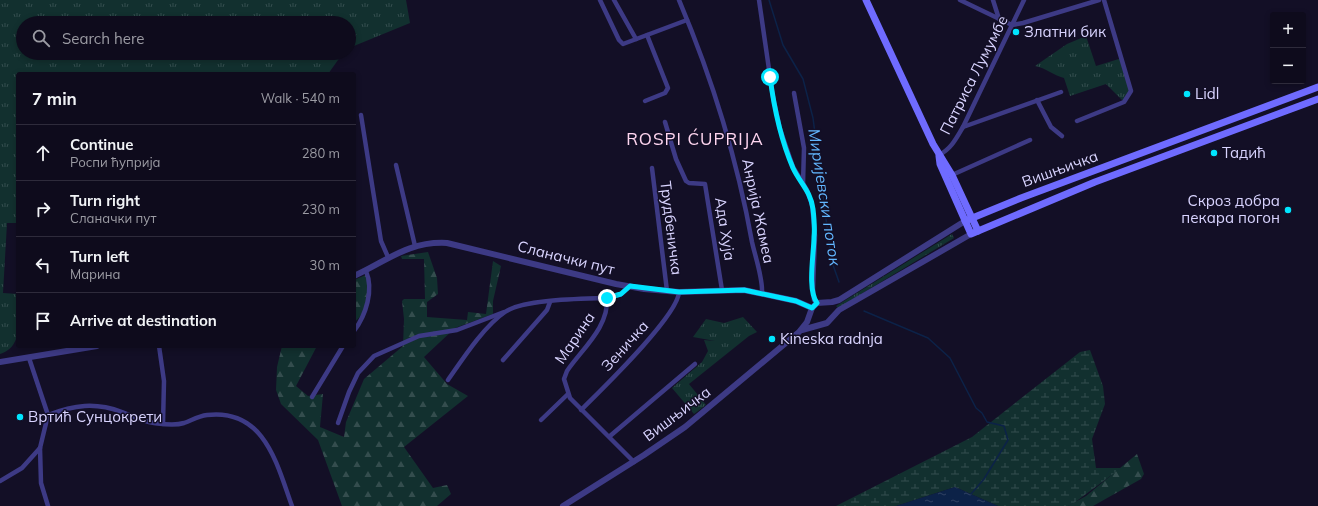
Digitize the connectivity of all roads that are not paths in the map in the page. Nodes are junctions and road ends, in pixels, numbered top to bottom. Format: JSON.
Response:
{"nodes":[{"id":1,"x":600,"y":0,"type":"edge"},
{"id":2,"x":614,"y":0,"type":"edge"},
{"id":3,"x":679,"y":0,"type":"edge"},
{"id":4,"x":759,"y":0,"type":"edge"},
{"id":5,"x":866,"y":0,"type":"edge"},
{"id":6,"x":960,"y":0,"type":"edge"},
{"id":7,"x":993,"y":0,"type":"edge"},
{"id":8,"x":1024,"y":0,"type":"edge"},
{"id":9,"x":1099,"y":0,"type":"edge"},
{"id":10,"x":1104,"y":0,"type":"edge"},
{"id":11,"x":999,"y":18,"type":"junction"},
{"id":12,"x":687,"y":20,"type":"junction"},
{"id":13,"x":1012,"y":25,"type":"junction"},
{"id":14,"x":647,"y":34,"type":"junction"},
{"id":15,"x":636,"y":39,"type":"junction"},
{"id":16,"x":1318,"y":87,"type":"edge"},
{"id":17,"x":1061,"y":92,"type":"dead end"},
{"id":18,"x":794,"y":93,"type":"dead end"},
{"id":19,"x":1318,"y":99,"type":"edge"},
{"id":20,"x":1037,"y":100,"type":"junction"},
{"id":21,"x":645,"y":101,"type":"dead end"},
{"id":22,"x":362,"y":114,"type":"dead end"},
{"id":23,"x":1077,"y":121,"type":"dead end"},
{"id":24,"x":666,"y":122,"type":"dead end"},
{"id":25,"x":963,"y":127,"type":"junction"},
{"id":26,"x":1062,"y":136,"type":"dead end"},
{"id":27,"x":1030,"y":140,"type":"dead end"},
{"id":28,"x":939,"y":156,"type":"junction"},
{"id":29,"x":396,"y":165,"type":"dead end"},
{"id":30,"x":652,"y":168,"type":"dead end"},
{"id":31,"x":952,"y":175,"type":"junction"},
{"id":32,"x":803,"y":184,"type":"junction"},
{"id":33,"x":972,"y":218,"type":"junction"},
{"id":34,"x":965,"y":221,"type":"junction"},
{"id":35,"x":974,"y":232,"type":"junction"},
{"id":36,"x":415,"y":246,"type":"junction"},
{"id":37,"x":388,"y":257,"type":"junction"},
{"id":38,"x":366,"y":271,"type":"junction"},
{"id":39,"x":356,"y":275,"type":"edge"},
{"id":40,"x":630,"y":286,"type":"junction"},
{"id":41,"x":722,"y":290,"type":"junction"},
{"id":42,"x":667,"y":291,"type":"junction"},
{"id":43,"x":679,"y":292,"type":"junction"},
{"id":44,"x":762,"y":293,"type":"junction"},
{"id":45,"x":607,"y":298,"type":"junction"},
{"id":46,"x":550,"y":302,"type":"junction"},
{"id":47,"x":826,"y":303,"type":"junction"},
{"id":48,"x":813,"y":308,"type":"junction"},
{"id":49,"x":504,"y":312,"type":"junction"},
{"id":50,"x":832,"y":318,"type":"junction"},
{"id":51,"x":821,"y":324,"type":"junction"},
{"id":52,"x":356,"y":328,"type":"edge"},
{"id":53,"x":799,"y":332,"type":"junction"},
{"id":54,"x":86,"y":348,"type":"edge"},
{"id":55,"x":159,"y":348,"type":"edge"},
{"id":56,"x":342,"y":348,"type":"edge"},
{"id":57,"x":29,"y":358,"type":"junction"},
{"id":58,"x":503,"y":360,"type":"dead end"},
{"id":59,"x":0,"y":362,"type":"edge"},
{"id":60,"x":695,"y":364,"type":"dead end"},
{"id":61,"x":448,"y":380,"type":"dead end"},
{"id":62,"x":568,"y":394,"type":"junction"},
{"id":63,"x":312,"y":397,"type":"dead end"},
{"id":64,"x":581,"y":410,"type":"junction"},
{"id":65,"x":48,"y":415,"type":"junction"},
{"id":66,"x":541,"y":420,"type":"dead end"},
{"id":67,"x":338,"y":423,"type":"dead end"},
{"id":68,"x":163,"y":424,"type":"junction"},
{"id":69,"x":610,"y":436,"type":"junction"},
{"id":70,"x":40,"y":448,"type":"junction"},
{"id":71,"x":634,"y":462,"type":"junction"},
{"id":72,"x":0,"y":481,"type":"edge"},
{"id":73,"x":48,"y":506,"type":"edge"},
{"id":74,"x":292,"y":506,"type":"edge"},
{"id":75,"x":563,"y":506,"type":"edge"}],
"edges":[{"from":1,"to":15,"type":"street"},
{"from":2,"to":15,"type":"street"},
{"from":3,"to":12,"type":"street","name":"Анрија Жамеа"},
{"from":4,"to":32,"type":"street"},
{"from":5,"to":28,"type":"main road"},
{"from":6,"to":11,"type":"street"},
{"from":7,"to":11,"type":"street"},
{"from":8,"to":13,"type":"street","name":"Патриса Лумумбе"},
{"from":9,"to":13,"type":"street"},
{"from":10,"to":23,"type":"street"},
{"from":11,"to":13,"type":"street"},
{"from":12,"to":14,"type":"street"},
{"from":12,"to":44,"type":"street","name":"Анрија Жамеа"},
{"from":13,"to":25,"type":"street","name":"Патриса Лумумбе"},
{"from":14,"to":15,"type":"street"},
{"from":14,"to":21,"type":"street"},
{"from":16,"to":33,"type":"main road","name":"Вишњичка"},
{"from":17,"to":20,"type":"street"},
{"from":18,"to":32,"type":"street"},
{"from":19,"to":35,"type":"main road","name":"Вишњичка"},
{"from":20,"to":25,"type":"street"},
{"from":20,"to":26,"type":"street"},
{"from":22,"to":37,"type":"street"},
{"from":24,"to":41,"type":"street","name":"Ада Хуја"},
{"from":25,"to":28,"type":"street","name":"Патриса Лумумбе"},
{"from":27,"to":31,"type":"street"},
{"from":28,"to":31,"type":"main road"},
{"from":28,"to":34,"type":"main road"},
{"from":29,"to":36,"type":"street"},
{"from":30,"to":42,"type":"street","name":"Трудбеничка"},
{"from":31,"to":33,"type":"main road"},
{"from":32,"to":48,"type":"street"},
{"from":33,"to":34,"type":"main road","name":"Вишњичка"},
{"from":33,"to":35,"type":"main road"},
{"from":34,"to":35,"type":"main road"},
{"from":34,"to":47,"type":"street","name":"Вишњичка"},
{"from":35,"to":50,"type":"street","name":"Вишњичка"},
{"from":36,"to":37,"type":"street","name":"Сланачки пут"},
{"from":36,"to":40,"type":"street","name":"Сланачки пут"},
{"from":37,"to":38,"type":"street","name":"Сланачки пут"},
{"from":38,"to":39,"type":"street","name":"Сланачки пут"},
{"from":38,"to":52,"type":"street"},
{"from":40,"to":42,"type":"street","name":"Сланачки пут"},
{"from":40,"to":45,"type":"street","name":"Марина"},
{"from":41,"to":43,"type":"street","name":"Сланачки пут"},
{"from":41,"to":44,"type":"street","name":"Сланачки пут"},
{"from":42,"to":43,"type":"street","name":"Сланачки пут"},
{"from":43,"to":64,"type":"street","name":"Зеничка"},
{"from":44,"to":48,"type":"street","name":"Сланачки пут"},
{"from":45,"to":46,"type":"street"},
{"from":45,"to":62,"type":"street","name":"Марина"},
{"from":46,"to":49,"type":"street"},
{"from":46,"to":58,"type":"street"},
{"from":47,"to":48,"type":"street","name":"Вишњичка"},
{"from":47,"to":50,"type":"street"},
{"from":48,"to":51,"type":"street"},
{"from":48,"to":53,"type":"street","name":"Вишњичка"},
{"from":49,"to":61,"type":"street"},
{"from":49,"to":67,"type":"street"},
{"from":50,"to":51,"type":"street","name":"Вишњичка"},
{"from":51,"to":53,"type":"street","name":"Вишњичка"},
{"from":53,"to":71,"type":"street","name":"Вишњичка"},
{"from":54,"to":57,"type":"street"},
{"from":55,"to":68,"type":"street"},
{"from":56,"to":63,"type":"street"},
{"from":57,"to":59,"type":"street"},
{"from":57,"to":65,"type":"street"},
{"from":60,"to":69,"type":"street"},
{"from":62,"to":64,"type":"street"},
{"from":62,"to":66,"type":"street"},
{"from":64,"to":69,"type":"street"},
{"from":65,"to":68,"type":"street"},
{"from":65,"to":70,"type":"street"},
{"from":68,"to":74,"type":"street"},
{"from":69,"to":71,"type":"street"},
{"from":70,"to":72,"type":"street"},
{"from":70,"to":73,"type":"street"},
{"from":71,"to":75,"type":"street","name":"Вишњичка"}]}
